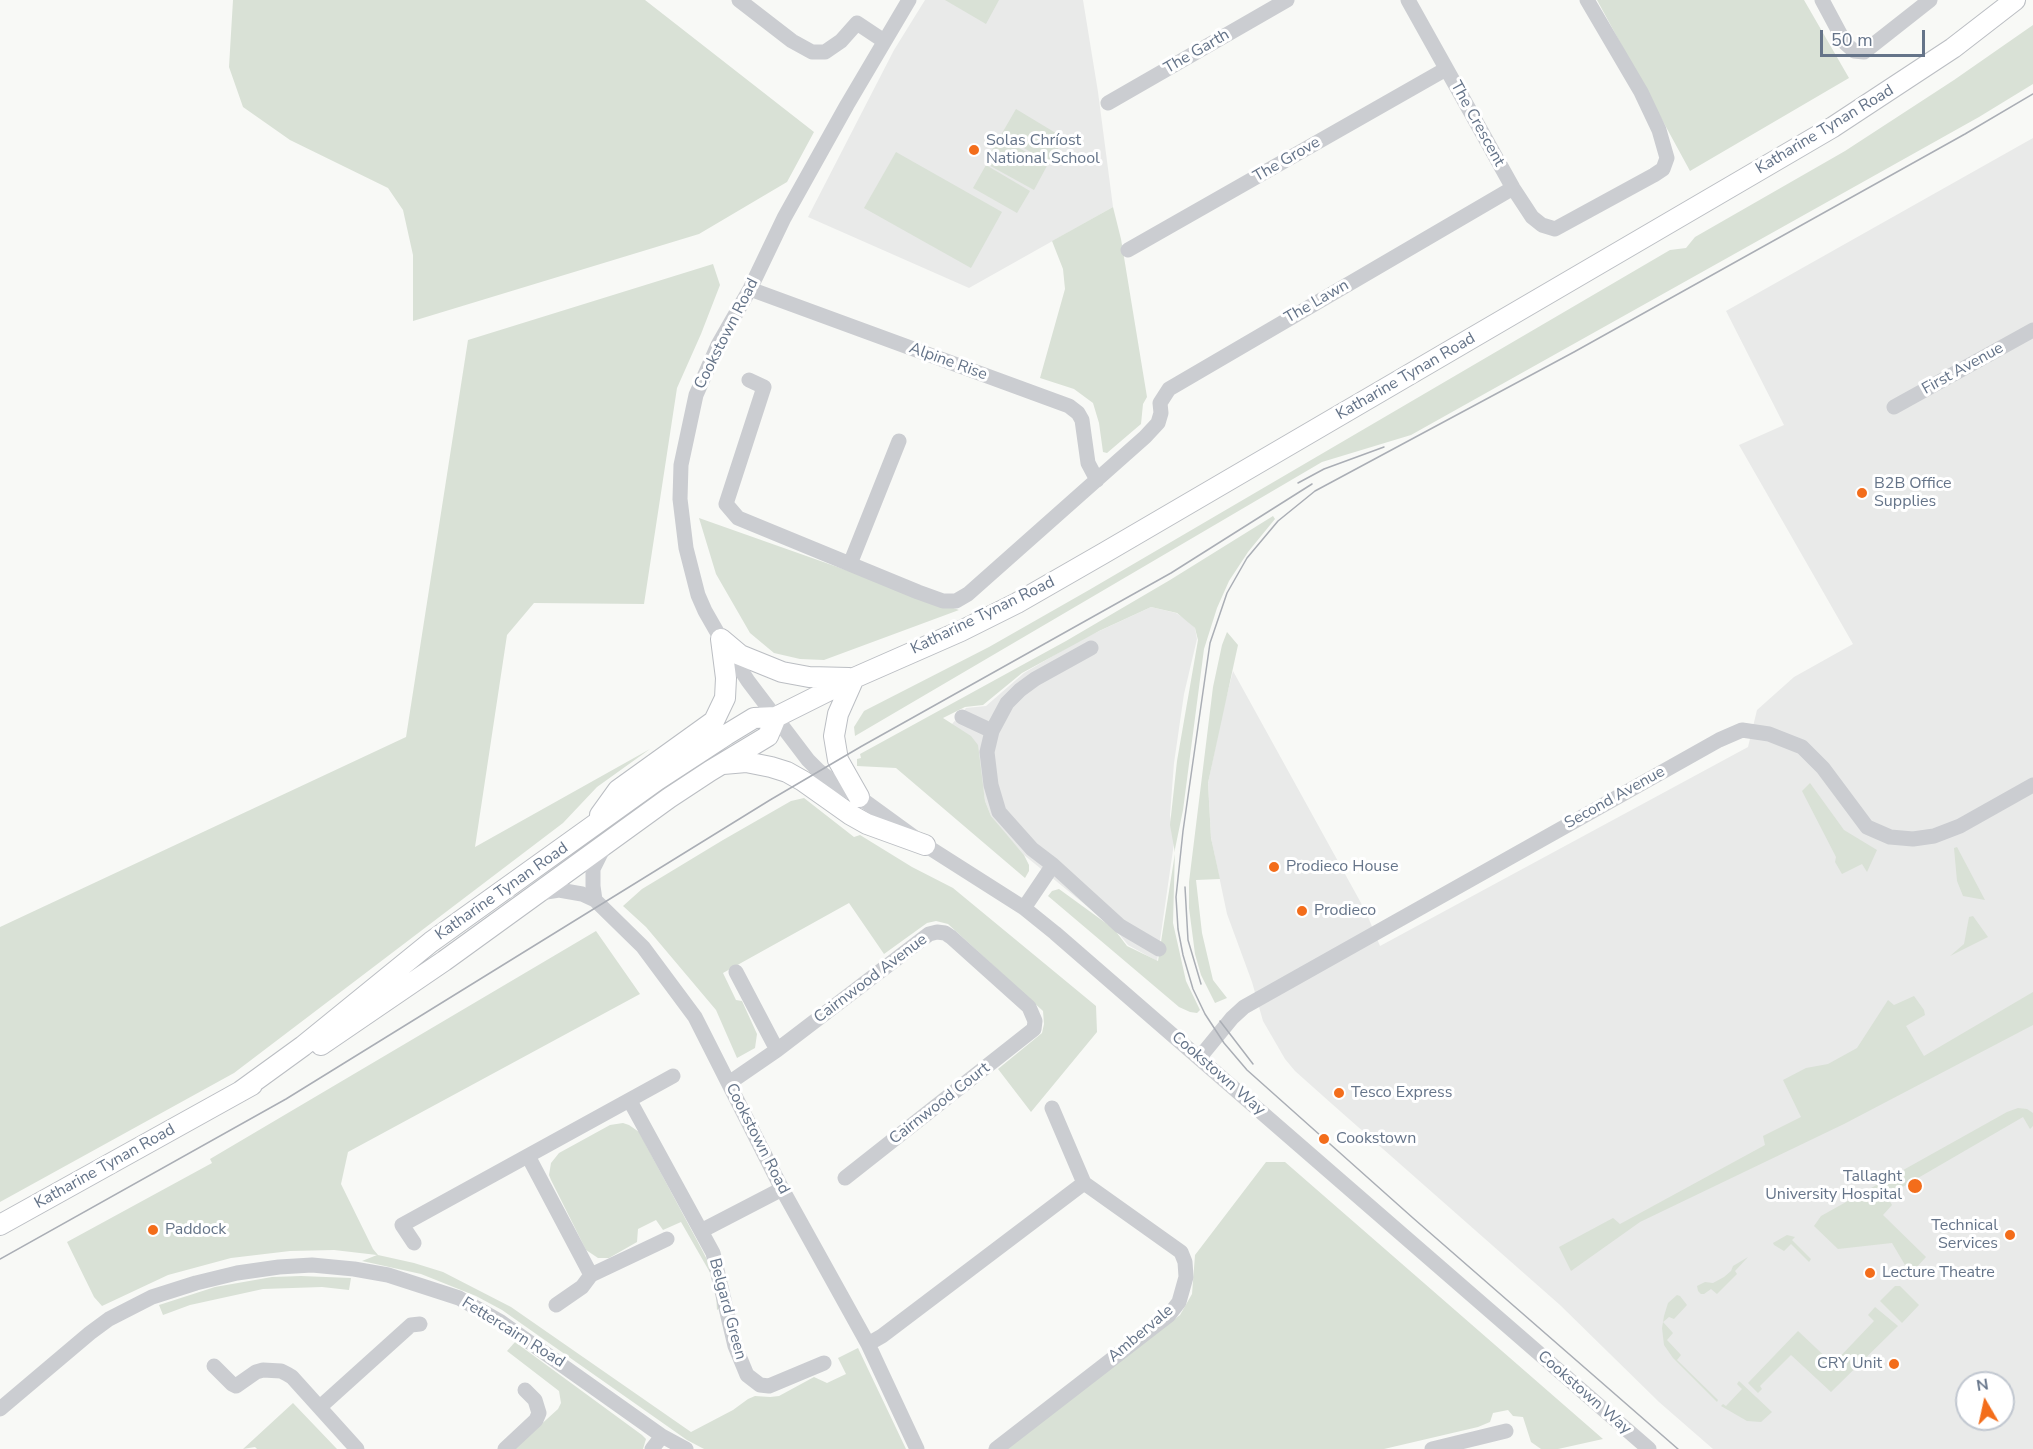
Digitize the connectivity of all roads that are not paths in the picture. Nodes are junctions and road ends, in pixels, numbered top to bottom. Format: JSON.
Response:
{"nodes":[{"id":1,"x":739,"y":0,"type":"edge"},
{"id":2,"x":909,"y":0,"type":"edge"},
{"id":3,"x":1287,"y":0,"type":"edge"},
{"id":4,"x":1408,"y":0,"type":"edge"},
{"id":5,"x":1587,"y":0,"type":"edge"},
{"id":6,"x":1822,"y":0,"type":"edge"},
{"id":7,"x":1930,"y":0,"type":"edge"},
{"id":8,"x":2015,"y":0,"type":"edge"},
{"id":9,"x":884,"y":41,"type":"junction"},
{"id":10,"x":1446,"y":69,"type":"junction"},
{"id":11,"x":1108,"y":103,"type":"dead end"},
{"id":12,"x":1513,"y":188,"type":"junction"},
{"id":13,"x":1128,"y":250,"type":"dead end"},
{"id":14,"x":750,"y":289,"type":"junction"},
{"id":15,"x":2033,"y":330,"type":"edge"},
{"id":16,"x":749,"y":380,"type":"dead end"},
{"id":17,"x":1894,"y":407,"type":"dead end"},
{"id":18,"x":899,"y":441,"type":"dead end"},
{"id":19,"x":1097,"y":480,"type":"junction"},
{"id":20,"x":850,"y":564,"type":"junction"},
{"id":21,"x":721,"y":639,"type":"junction"},
{"id":22,"x":1090,"y":648,"type":"dead end"},
{"id":23,"x":854,"y":678,"type":"junction"},
{"id":24,"x":776,"y":717,"type":"junction"},
{"id":25,"x":962,"y":717,"type":"dead end"},
{"id":26,"x":992,"y":730,"type":"junction"},
{"id":27,"x":721,"y":765,"type":"junction"},
{"id":28,"x":2033,"y":785,"type":"edge"},
{"id":29,"x":859,"y":796,"type":"junction"},
{"id":30,"x":592,"y":827,"type":"junction"},
{"id":31,"x":604,"y":845,"type":"junction"},
{"id":32,"x":925,"y":845,"type":"junction"},
{"id":33,"x":1053,"y":865,"type":"junction"},
{"id":34,"x":537,"y":894,"type":"junction"},
{"id":35,"x":595,"y":900,"type":"junction"},
{"id":36,"x":1024,"y":908,"type":"junction"},
{"id":37,"x":1159,"y":949,"type":"dead end"},
{"id":38,"x":736,"y":972,"type":"dead end"},
{"id":39,"x":1034,"y":1029,"type":"joint"},
{"id":40,"x":777,"y":1050,"type":"junction"},
{"id":41,"x":1200,"y":1057,"type":"junction"},
{"id":42,"x":673,"y":1076,"type":"dead end"},
{"id":43,"x":729,"y":1083,"type":"junction"},
{"id":44,"x":241,"y":1091,"type":"junction"},
{"id":45,"x":630,"y":1101,"type":"junction"},
{"id":46,"x":1052,"y":1108,"type":"dead end"},
{"id":47,"x":528,"y":1156,"type":"junction"},
{"id":48,"x":845,"y":1178,"type":"dead end"},
{"id":49,"x":1084,"y":1183,"type":"junction"},
{"id":50,"x":782,"y":1188,"type":"junction"},
{"id":51,"x":0,"y":1225,"type":"edge"},
{"id":52,"x":701,"y":1231,"type":"junction"},
{"id":53,"x":667,"y":1239,"type":"dead end"},
{"id":54,"x":414,"y":1243,"type":"dead end"},
{"id":55,"x":591,"y":1275,"type":"junction"},
{"id":56,"x":556,"y":1305,"type":"dead end"},
{"id":57,"x":420,"y":1324,"type":"dead end"},
{"id":58,"x":868,"y":1344,"type":"junction"},
{"id":59,"x":824,"y":1363,"type":"dead end"},
{"id":60,"x":214,"y":1366,"type":"dead end"},
{"id":61,"x":525,"y":1390,"type":"dead end"},
{"id":62,"x":320,"y":1407,"type":"junction"},
{"id":63,"x":0,"y":1409,"type":"edge"},
{"id":64,"x":1506,"y":1431,"type":"dead end"},
{"id":65,"x":663,"y":1436,"type":"junction"},
{"id":66,"x":357,"y":1449,"type":"edge"},
{"id":67,"x":505,"y":1449,"type":"edge"},
{"id":68,"x":652,"y":1449,"type":"edge"},
{"id":69,"x":686,"y":1449,"type":"edge"},
{"id":70,"x":917,"y":1449,"type":"edge"},
{"id":71,"x":996,"y":1449,"type":"edge"},
{"id":72,"x":1432,"y":1449,"type":"edge"},
{"id":73,"x":1649,"y":1449,"type":"edge"}],
"edges":[{"from":1,"to":9,"type":"street"},
{"from":2,"to":9,"type":"street","name":"Cookstown Road"},
{"from":3,"to":11,"type":"street","name":"The Garth"},
{"from":4,"to":10,"type":"street","name":"The Crescent"},
{"from":5,"to":12,"type":"street","name":"The Crescent"},
{"from":6,"to":7,"type":"street"},
{"from":8,"to":23,"type":"main road","name":"Katharine Tynan Road"},
{"from":9,"to":14,"type":"street","name":"Cookstown Road"},
{"from":10,"to":12,"type":"street","name":"The Crescent"},
{"from":10,"to":13,"type":"street","name":"The Grove"},
{"from":12,"to":19,"type":"street","name":"The Lawn"},
{"from":14,"to":19,"type":"street","name":"Alpine Rise"},
{"from":14,"to":21,"type":"street","name":"Cookstown Road"},
{"from":15,"to":17,"type":"street","name":"First Avenue"},
{"from":16,"to":20,"type":"street"},
{"from":18,"to":20,"type":"street"},
{"from":19,"to":20,"type":"street"},
{"from":21,"to":23,"type":"main road"},
{"from":21,"to":24,"type":"street","name":"Cookstown Road"},
{"from":21,"to":30,"type":"main road"},
{"from":22,"to":26,"type":"street"},
{"from":23,"to":24,"type":"main road","name":"Katharine Tynan Road"},
{"from":23,"to":29,"type":"main road"},
{"from":24,"to":27,"type":"main road","name":"Katharine Tynan Road"},
{"from":24,"to":29,"type":"street","name":"Cookstown Way"},
{"from":24,"to":30,"type":"main road","name":"Katharine Tynan Road"},
{"from":25,"to":26,"type":"street"},
{"from":26,"to":33,"type":"street"},
{"from":27,"to":31,"type":"main road","name":"Katharine Tynan Road"},
{"from":27,"to":32,"type":"main road"},
{"from":28,"to":41,"type":"street","name":"Second Avenue"},
{"from":29,"to":32,"type":"street","name":"Cookstown Way"},
{"from":30,"to":44,"type":"main road","name":"Katharine Tynan Road"},
{"from":31,"to":34,"type":"main road","name":"Katharine Tynan Road"},
{"from":31,"to":35,"type":"street"},
{"from":32,"to":36,"type":"street","name":"Cookstown Way"},
{"from":33,"to":36,"type":"street"},
{"from":33,"to":37,"type":"street"},
{"from":34,"to":35,"type":"street","name":"Katharine Tynan Road"},
{"from":34,"to":44,"type":"main road","name":"Katharine Tynan Road"},
{"from":35,"to":43,"type":"street","name":"Cookstown Road"},
{"from":36,"to":41,"type":"street","name":"Cookstown Way"},
{"from":38,"to":40,"type":"street"},
{"from":39,"to":40,"type":"street","name":"Cairnwood Avenue"},
{"from":39,"to":48,"type":"street","name":"Cairnwood Court"},
{"from":40,"to":43,"type":"street","name":"Cairnwood Avenue"},
{"from":41,"to":73,"type":"street","name":"Cookstown Way"},
{"from":42,"to":45,"type":"street"},
{"from":43,"to":50,"type":"street","name":"Cookstown Road"},
{"from":44,"to":51,"type":"main road","name":"Katharine Tynan Road"},
{"from":45,"to":47,"type":"street"},
{"from":45,"to":52,"type":"street","name":"Belgard Green"},
{"from":46,"to":49,"type":"street"},
{"from":47,"to":54,"type":"street"},
{"from":47,"to":55,"type":"street"},
{"from":49,"to":58,"type":"street"},
{"from":49,"to":71,"type":"street","name":"Ambervale"},
{"from":50,"to":52,"type":"street"},
{"from":50,"to":58,"type":"street","name":"Cookstown Road"},
{"from":52,"to":59,"type":"street","name":"Belgard Green"},
{"from":53,"to":55,"type":"street"},
{"from":55,"to":56,"type":"street"},
{"from":57,"to":62,"type":"street"},
{"from":58,"to":70,"type":"street","name":"Cookstown Road"},
{"from":60,"to":62,"type":"street"},
{"from":61,"to":67,"type":"street"},
{"from":62,"to":66,"type":"street"},
{"from":63,"to":65,"type":"street","name":"Fettercairn Road"},
{"from":64,"to":72,"type":"street"},
{"from":65,"to":68,"type":"street"},
{"from":65,"to":69,"type":"street","name":"Fettercairn Road"}]}
